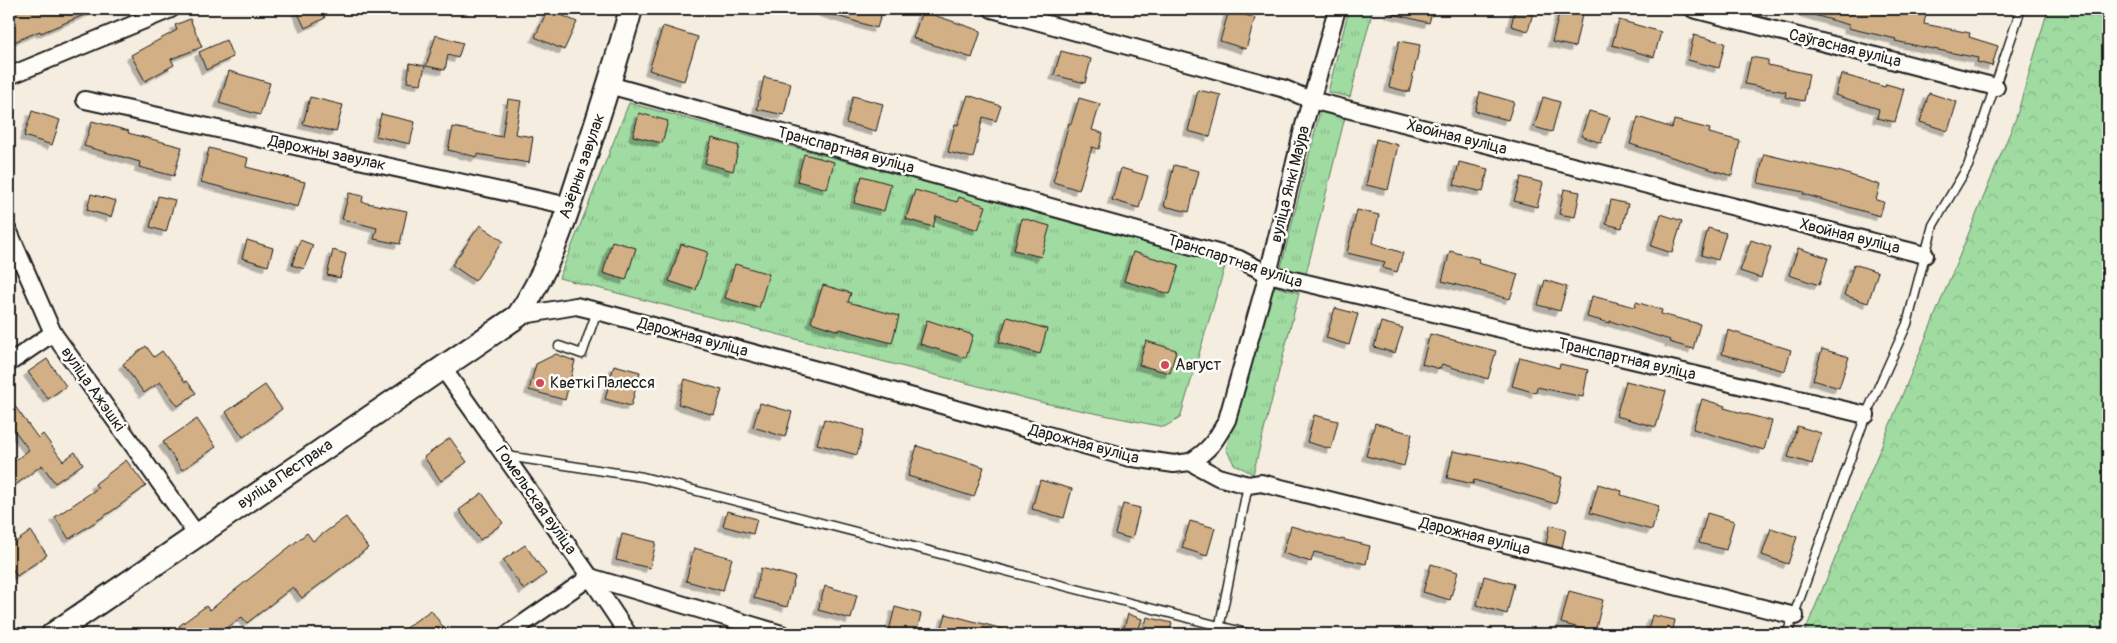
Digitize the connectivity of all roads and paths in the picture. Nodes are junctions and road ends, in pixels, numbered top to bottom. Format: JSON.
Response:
{"nodes":[{"id":1,"x":170,"y":9,"type":"edge"},
{"id":2,"x":631,"y":9,"type":"edge"},
{"id":3,"x":992,"y":9,"type":"edge"},
{"id":4,"x":1337,"y":9,"type":"edge"},
{"id":5,"x":1693,"y":9,"type":"edge"},
{"id":6,"x":2021,"y":9,"type":"edge"},
{"id":7,"x":9,"y":76,"type":"edge"},
{"id":8,"x":609,"y":85,"type":"junction"},
{"id":9,"x":1996,"y":87,"type":"junction"},
{"id":10,"x":85,"y":100,"type":"dead end"},
{"id":11,"x":1312,"y":100,"type":"junction"},
{"id":12,"x":569,"y":206,"type":"junction"},
{"id":13,"x":9,"y":232,"type":"edge"},
{"id":14,"x":1925,"y":255,"type":"junction"},
{"id":15,"x":1268,"y":274,"type":"junction"},
{"id":16,"x":597,"y":311,"type":"junction"},
{"id":17,"x":518,"y":316,"type":"junction"},
{"id":18,"x":53,"y":333,"type":"junction"},
{"id":19,"x":559,"y":346,"type":"dead end"},
{"id":20,"x":9,"y":363,"type":"edge"},
{"id":21,"x":442,"y":367,"type":"junction"},
{"id":22,"x":1866,"y":415,"type":"junction"},
{"id":23,"x":504,"y":455,"type":"junction"},
{"id":24,"x":1190,"y":462,"type":"junction"},
{"id":25,"x":1248,"y":485,"type":"junction"},
{"id":26,"x":197,"y":535,"type":"junction"},
{"id":27,"x":590,"y":578,"type":"junction"},
{"id":28,"x":1795,"y":616,"type":"junction"},
{"id":29,"x":1219,"y":630,"type":"edge"},
{"id":30,"x":53,"y":634,"type":"edge"},
{"id":31,"x":508,"y":634,"type":"edge"},
{"id":32,"x":628,"y":634,"type":"edge"},
{"id":33,"x":782,"y":634,"type":"edge"},
{"id":34,"x":1250,"y":634,"type":"edge"},
{"id":35,"x":1788,"y":634,"type":"edge"}],
"edges":[{"from":1,"to":7,"type":"street"},
{"from":2,"to":8,"type":"street","name":"Азёрны завулак"},
{"from":3,"to":11,"type":"street","name":"Хвойная вуліца"},
{"from":4,"to":11,"type":"street","name":"вуліца Янкі Маўра"},
{"from":5,"to":9,"type":"street","name":"Саўгасная вуліца"},
{"from":6,"to":9,"type":"lane"},
{"from":8,"to":12,"type":"street","name":"Азёрны завулак"},
{"from":8,"to":15,"type":"street","name":"Транспартная вуліца"},
{"from":9,"to":14,"type":"lane"},
{"from":10,"to":12,"type":"street","name":"Дарожны завулак"},
{"from":11,"to":14,"type":"street","name":"Хвойная вуліца"},
{"from":11,"to":15,"type":"street","name":"вуліца Янкі Маўра"},
{"from":12,"to":17,"type":"street","name":"Азёрны завулак"},
{"from":13,"to":18,"type":"street","name":"вуліца Ажэшкі"},
{"from":14,"to":22,"type":"lane"},
{"from":15,"to":22,"type":"street","name":"Транспартная вуліца"},
{"from":15,"to":24,"type":"street","name":"вуліца Янкі Маўра"},
{"from":16,"to":17,"type":"street","name":"Дарожная вуліца"},
{"from":16,"to":19,"type":"lane"},
{"from":16,"to":24,"type":"street","name":"Дарожная вуліца"},
{"from":17,"to":21,"type":"street","name":"вуліца Пестрака"},
{"from":18,"to":20,"type":"street"},
{"from":18,"to":26,"type":"street","name":"вуліца Ажэшкі"},
{"from":21,"to":23,"type":"street","name":"Гомельская вуліца"},
{"from":21,"to":26,"type":"street","name":"вуліца Пестрака"},
{"from":22,"to":28,"type":"lane"},
{"from":23,"to":27,"type":"street","name":"Гомельская вуліца"},
{"from":23,"to":29,"type":"lane"},
{"from":24,"to":25,"type":"street","name":"Дарожная вуліца"},
{"from":25,"to":28,"type":"street","name":"Дарожная вуліца"},
{"from":25,"to":29,"type":"lane"},
{"from":26,"to":30,"type":"street","name":"вуліца Пестрака"},
{"from":27,"to":31,"type":"street"},
{"from":27,"to":32,"type":"street","name":"Гомельская вуліца"},
{"from":27,"to":33,"type":"street"},
{"from":28,"to":35,"type":"lane"},
{"from":29,"to":34,"type":"lane"}]}
